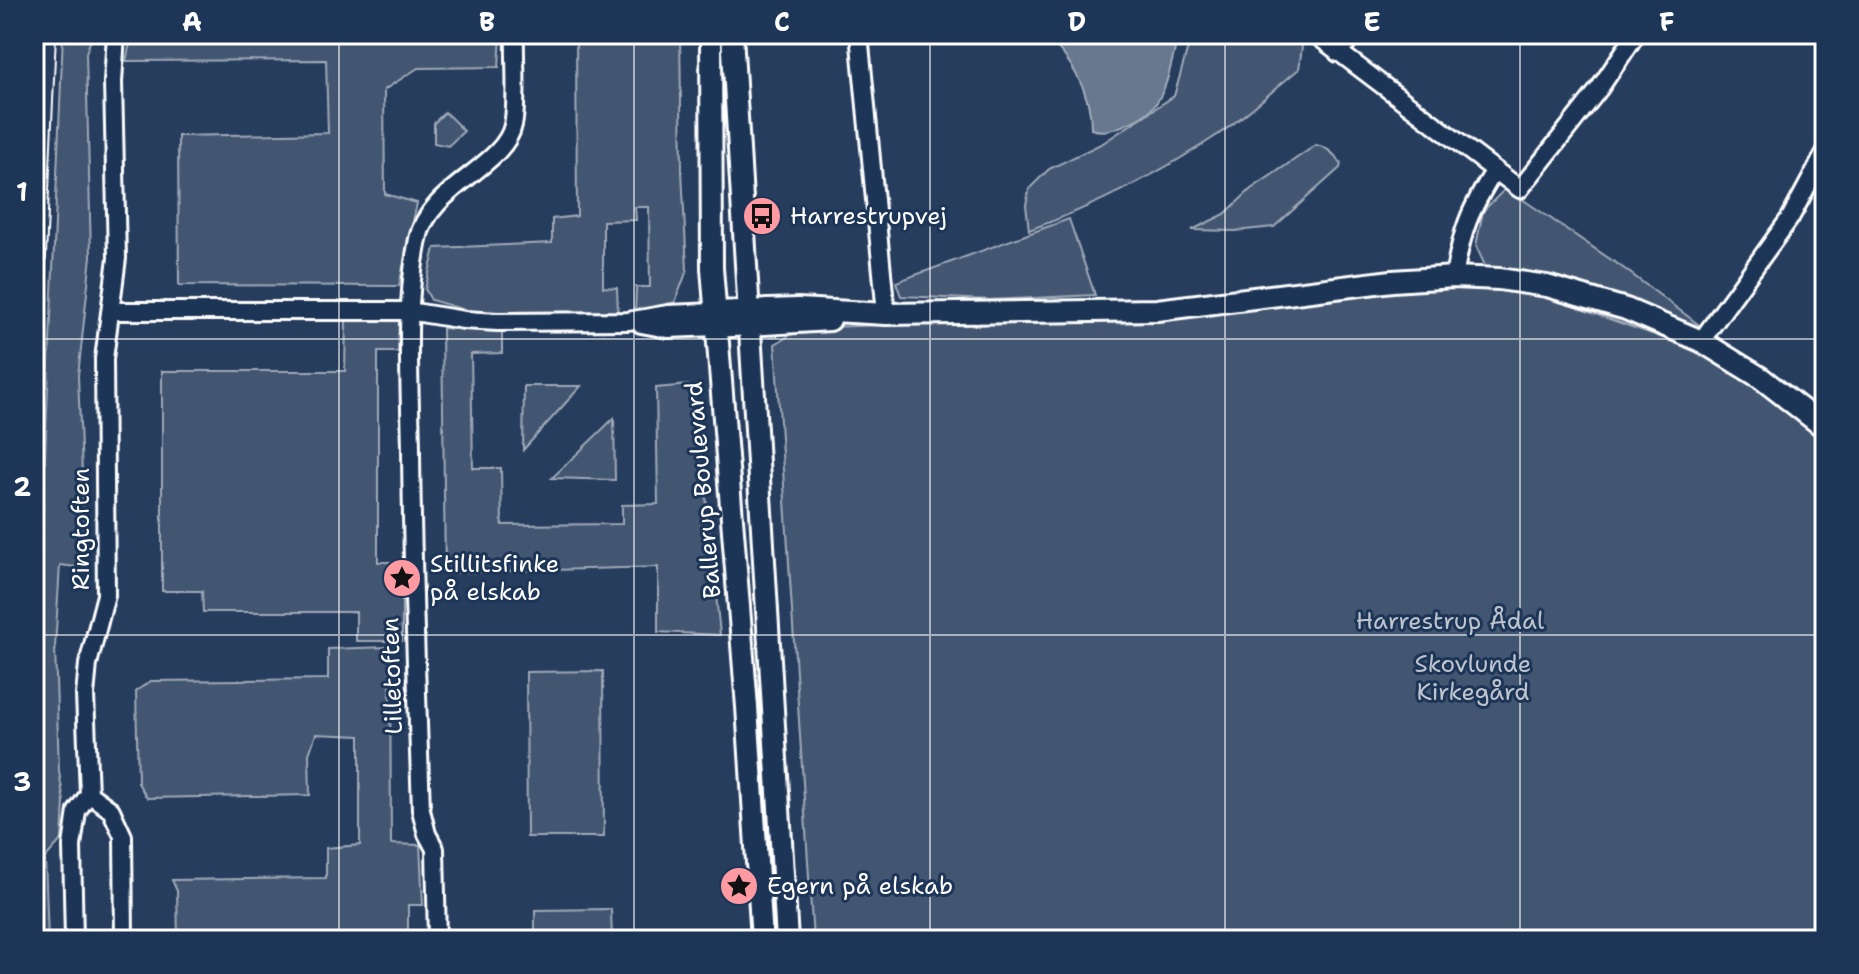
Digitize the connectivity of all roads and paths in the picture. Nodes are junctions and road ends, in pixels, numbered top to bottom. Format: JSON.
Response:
{"nodes":[{"id":1,"x":116,"y":34,"type":"edge"},
{"id":2,"x":515,"y":34,"type":"edge"},
{"id":3,"x":711,"y":34,"type":"edge"},
{"id":4,"x":732,"y":34,"type":"edge"},
{"id":5,"x":859,"y":34,"type":"edge"},
{"id":6,"x":1315,"y":34,"type":"edge"},
{"id":7,"x":1354,"y":34,"type":"edge"},
{"id":8,"x":1636,"y":34,"type":"edge"},
{"id":9,"x":1338,"y":53,"type":"junction"},
{"id":10,"x":1825,"y":153,"type":"edge"},
{"id":11,"x":1495,"y":170,"type":"junction"},
{"id":12,"x":1454,"y":277,"type":"junction"},
{"id":13,"x":111,"y":311,"type":"junction"},
{"id":14,"x":408,"y":311,"type":"junction"},
{"id":15,"x":886,"y":314,"type":"junction"},
{"id":16,"x":748,"y":319,"type":"junction"},
{"id":17,"x":715,"y":320,"type":"junction"},
{"id":18,"x":1701,"y":341,"type":"junction"},
{"id":19,"x":1825,"y":428,"type":"edge"},
{"id":20,"x":89,"y":794,"type":"junction"},
{"id":21,"x":74,"y":940,"type":"edge"},
{"id":22,"x":124,"y":940,"type":"edge"},
{"id":23,"x":437,"y":940,"type":"edge"},
{"id":24,"x":762,"y":940,"type":"edge"},
{"id":25,"x":787,"y":940,"type":"edge"}],
"edges":[{"from":1,"to":13,"type":"street","name":"Ringtoften"},
{"from":2,"to":14,"type":"street","name":"Lilletoften"},
{"from":3,"to":17,"type":"street","name":"Ballerup Boulevard"},
{"from":4,"to":16,"type":"street"},
{"from":5,"to":15,"type":"street"},
{"from":6,"to":9,"type":"street"},
{"from":7,"to":9,"type":"street"},
{"from":8,"to":11,"type":"street"},
{"from":9,"to":11,"type":"street"},
{"from":10,"to":18,"type":"street"},
{"from":11,"to":12,"type":"street"},
{"from":12,"to":15,"type":"street"},
{"from":12,"to":18,"type":"street"},
{"from":13,"to":14,"type":"street"},
{"from":13,"to":20,"type":"street","name":"Ringtoften"},
{"from":14,"to":17,"type":"street"},
{"from":14,"to":23,"type":"street","name":"Lilletoften"},
{"from":15,"to":16,"type":"street"},
{"from":16,"to":17,"type":"street"},
{"from":16,"to":25,"type":"street"},
{"from":17,"to":24,"type":"street","name":"Ballerup Boulevard"},
{"from":18,"to":19,"type":"street"},
{"from":20,"to":21,"type":"street","name":"Ringtoften"},
{"from":20,"to":22,"type":"street"}]}
